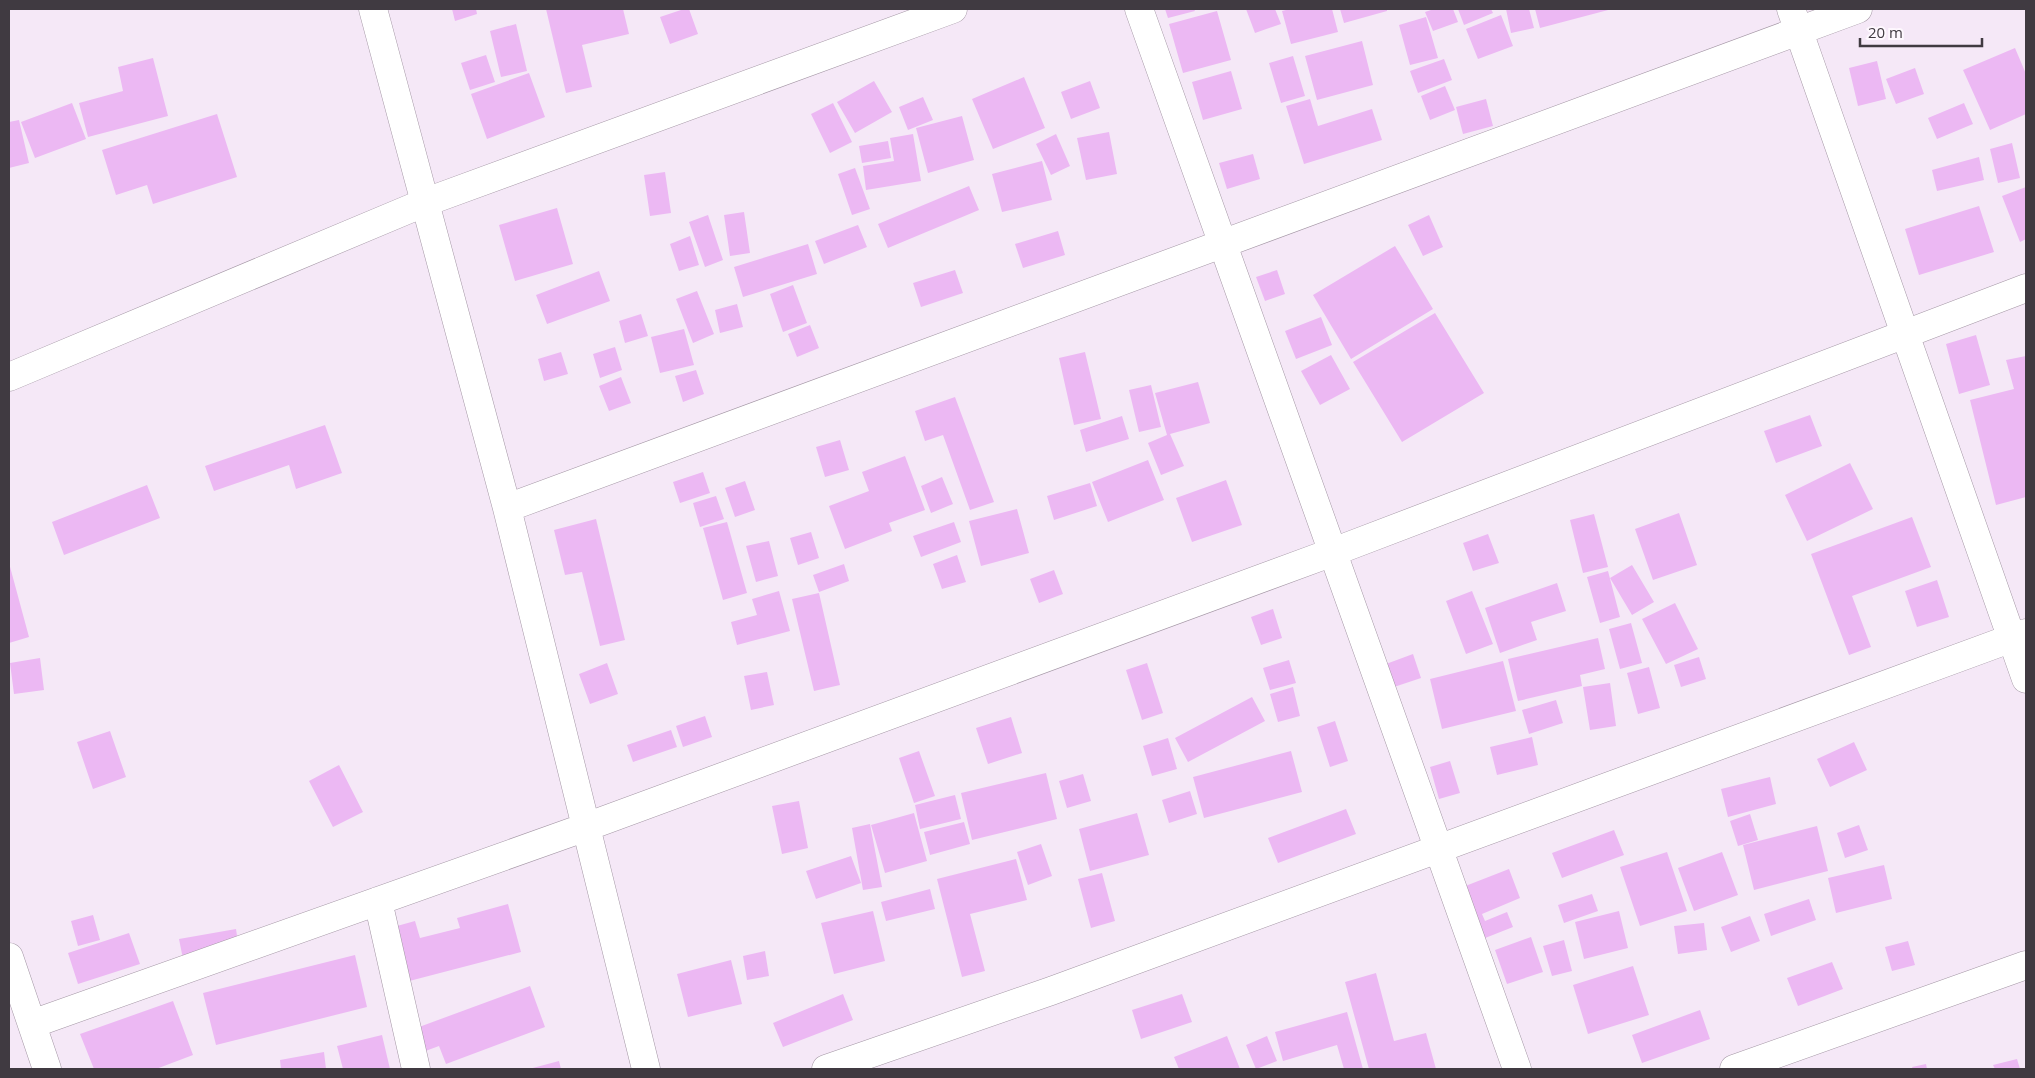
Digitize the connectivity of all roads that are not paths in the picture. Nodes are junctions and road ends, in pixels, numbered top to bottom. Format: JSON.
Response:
{"nodes":[{"id":1,"x":373,"y":9,"type":"edge"},
{"id":2,"x":953,"y":9,"type":"edge"},
{"id":3,"x":1139,"y":9,"type":"edge"},
{"id":4,"x":1858,"y":9,"type":"edge"},
{"id":5,"x":1795,"y":20,"type":"edge"},
{"id":6,"x":426,"y":202,"type":"junction"},
{"id":7,"x":1223,"y":244,"type":"junction"},
{"id":8,"x":2026,"y":288,"type":"edge"},
{"id":9,"x":1905,"y":335,"type":"junction"},
{"id":10,"x":9,"y":377,"type":"edge"},
{"id":11,"x":507,"y":508,"type":"junction"},
{"id":12,"x":1332,"y":552,"type":"junction"},
{"id":13,"x":2019,"y":636,"type":"edge"},
{"id":14,"x":2026,"y":679,"type":"edge"},
{"id":15,"x":586,"y":826,"type":"junction"},
{"id":16,"x":1438,"y":848,"type":"junction"},
{"id":17,"x":378,"y":900,"type":"junction"},
{"id":18,"x":9,"y":957,"type":"edge"},
{"id":19,"x":2026,"y":965,"type":"edge"},
{"id":20,"x":32,"y":1024,"type":"junction"},
{"id":21,"x":47,"y":1069,"type":"edge"},
{"id":22,"x":416,"y":1069,"type":"edge"},
{"id":23,"x":646,"y":1069,"type":"edge"},
{"id":24,"x":826,"y":1069,"type":"edge"},
{"id":25,"x":1518,"y":1069,"type":"edge"},
{"id":26,"x":1734,"y":1069,"type":"edge"}],
"edges":[{"from":1,"to":6,"type":"street"},
{"from":2,"to":6,"type":"street"},
{"from":3,"to":7,"type":"street"},
{"from":4,"to":5,"type":"street"},
{"from":5,"to":7,"type":"street"},
{"from":5,"to":9,"type":"street"},
{"from":6,"to":10,"type":"street"},
{"from":6,"to":11,"type":"street"},
{"from":7,"to":11,"type":"street"},
{"from":7,"to":12,"type":"street"},
{"from":8,"to":9,"type":"street"},
{"from":9,"to":12,"type":"street"},
{"from":9,"to":13,"type":"street"},
{"from":11,"to":15,"type":"street"},
{"from":12,"to":15,"type":"street"},
{"from":12,"to":16,"type":"street"},
{"from":13,"to":14,"type":"street"},
{"from":13,"to":16,"type":"street"},
{"from":15,"to":17,"type":"street"},
{"from":15,"to":23,"type":"street"},
{"from":16,"to":24,"type":"street"},
{"from":16,"to":25,"type":"street"},
{"from":17,"to":20,"type":"street"},
{"from":17,"to":22,"type":"street"},
{"from":18,"to":20,"type":"street"},
{"from":19,"to":26,"type":"street"},
{"from":20,"to":21,"type":"street"}]}
